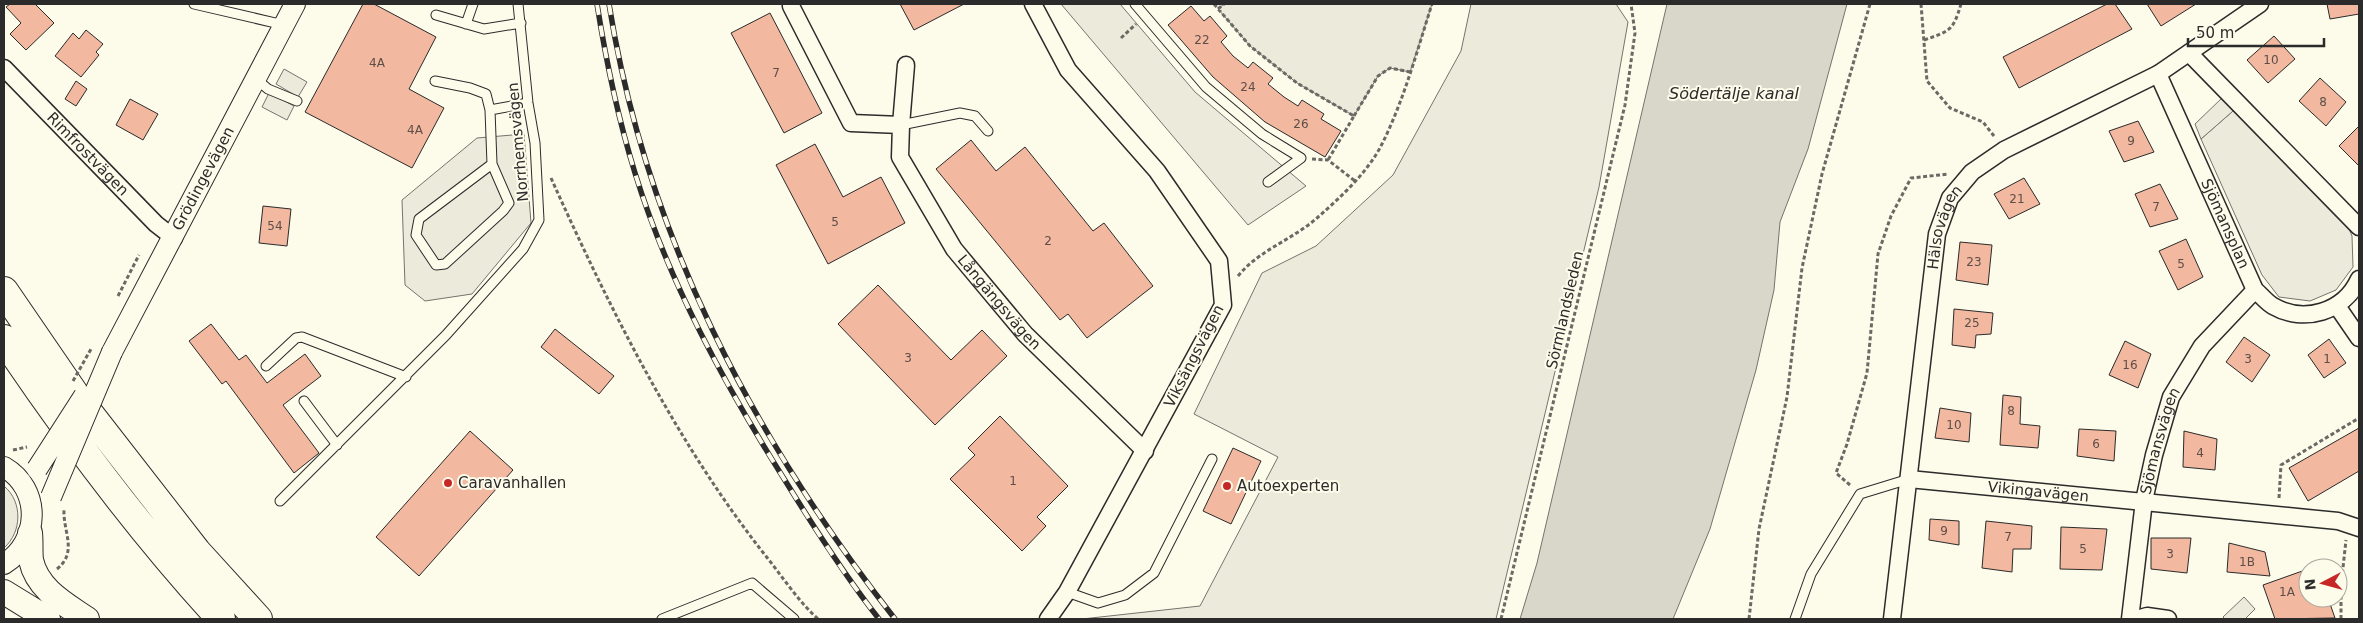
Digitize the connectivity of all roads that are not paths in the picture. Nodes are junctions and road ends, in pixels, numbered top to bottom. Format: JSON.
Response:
{"nodes":[{"id":1,"x":194,"y":4,"type":"edge"},
{"id":2,"x":295,"y":4,"type":"edge"},
{"id":3,"x":474,"y":4,"type":"edge"},
{"id":4,"x":518,"y":4,"type":"edge"},
{"id":5,"x":1033,"y":4,"type":"edge"},
{"id":6,"x":1135,"y":4,"type":"edge"},
{"id":7,"x":2260,"y":4,"type":"edge"},
{"id":8,"x":791,"y":6,"type":"dead end"},
{"id":9,"x":436,"y":15,"type":"dead end"},
{"id":10,"x":521,"y":23,"type":"junction"},
{"id":11,"x":466,"y":24,"type":"junction"},
{"id":12,"x":284,"y":25,"type":"junction"},
{"id":13,"x":2189,"y":53,"type":"junction"},
{"id":14,"x":906,"y":65,"type":"dead end"},
{"id":15,"x":4,"y":68,"type":"edge"},
{"id":16,"x":2158,"y":74,"type":"junction"},
{"id":17,"x":256,"y":79,"type":"junction"},
{"id":18,"x":435,"y":82,"type":"dead end"},
{"id":19,"x":297,"y":101,"type":"dead end"},
{"id":20,"x":528,"y":103,"type":"junction"},
{"id":21,"x":490,"y":110,"type":"junction"},
{"id":22,"x":900,"y":125,"type":"junction"},
{"id":23,"x":988,"y":131,"type":"dead end"},
{"id":24,"x":492,"y":164,"type":"junction"},
{"id":25,"x":1268,"y":182,"type":"dead end"},
{"id":26,"x":2359,"y":225,"type":"edge"},
{"id":27,"x":174,"y":238,"type":"junction"},
{"id":28,"x":2359,"y":279,"type":"edge"},
{"id":29,"x":4,"y":290,"type":"edge"},
{"id":30,"x":2255,"y":290,"type":"junction"},
{"id":31,"x":2337,"y":306,"type":"junction"},
{"id":32,"x":2359,"y":338,"type":"edge"},
{"id":33,"x":4,"y":339,"type":"edge"},
{"id":34,"x":112,"y":352,"type":"junction"},
{"id":35,"x":266,"y":366,"type":"dead end"},
{"id":36,"x":406,"y":378,"type":"junction"},
{"id":37,"x":304,"y":401,"type":"dead end"},
{"id":38,"x":337,"y":445,"type":"junction"},
{"id":39,"x":1144,"y":451,"type":"junction"},
{"id":40,"x":1212,"y":459,"type":"dead end"},
{"id":41,"x":8,"y":463,"type":"edge"},
{"id":42,"x":1909,"y":479,"type":"junction"},
{"id":43,"x":2144,"y":501,"type":"junction"},
{"id":44,"x":280,"y":502,"type":"dead end"},
{"id":45,"x":2355,"y":526,"type":"edge"},
{"id":46,"x":31,"y":527,"type":"junction"},
{"id":47,"x":4,"y":564,"type":"edge"},
{"id":48,"x":4,"y":592,"type":"edge"},
{"id":49,"x":1067,"y":592,"type":"junction"},
{"id":50,"x":48,"y":619,"type":"edge"},
{"id":51,"x":87,"y":619,"type":"edge"},
{"id":52,"x":221,"y":619,"type":"edge"},
{"id":53,"x":258,"y":619,"type":"edge"},
{"id":54,"x":662,"y":619,"type":"edge"},
{"id":55,"x":794,"y":619,"type":"edge"},
{"id":56,"x":1048,"y":619,"type":"edge"},
{"id":57,"x":1795,"y":619,"type":"edge"},
{"id":58,"x":1892,"y":619,"type":"edge"},
{"id":59,"x":2130,"y":619,"type":"edge"},
{"id":60,"x":2137,"y":619,"type":"edge"},
{"id":61,"x":2168,"y":619,"type":"edge"}],
"edges":[{"from":1,"to":12,"type":"lane"},
{"from":2,"to":12,"type":"street","name":"Grödingevägen"},
{"from":3,"to":11,"type":"lane"},
{"from":4,"to":10,"type":"lane","name":"Norrhemsvägen"},
{"from":5,"to":39,"type":"street","name":"Viksängsvägen"},
{"from":6,"to":25,"type":"lane"},
{"from":7,"to":13,"type":"street","name":"Hälsovägen"},
{"from":8,"to":22,"type":"street"},
{"from":9,"to":11,"type":"lane"},
{"from":10,"to":11,"type":"lane"},
{"from":10,"to":20,"type":"lane","name":"Norrhemsvägen"},
{"from":12,"to":17,"type":"street","name":"Grödingevägen"},
{"from":13,"to":16,"type":"street","name":"Hälsovägen"},
{"from":13,"to":26,"type":"street"},
{"from":14,"to":22,"type":"street","name":"Långängsvägen"},
{"from":15,"to":27,"type":"street","name":"Rimfrostvägen"},
{"from":16,"to":30,"type":"street","name":"Sjömansplan"},
{"from":16,"to":42,"type":"street","name":"Hälsovägen"},
{"from":17,"to":19,"type":"lane"},
{"from":17,"to":27,"type":"street","name":"Grödingevägen"},
{"from":18,"to":21,"type":"lane"},
{"from":20,"to":21,"type":"lane"},
{"from":20,"to":36,"type":"lane","name":"Norrhemsvägen"},
{"from":21,"to":24,"type":"lane"},
{"from":22,"to":23,"type":"lane"},
{"from":22,"to":39,"type":"street","name":"Långängsvägen"},
{"from":24,"to":24,"type":"lane"},
{"from":27,"to":34,"type":"street","name":"Grödingevägen"},
{"from":28,"to":31,"type":"street","name":"Sjömansplan"},
{"from":29,"to":53,"type":"highway"},
{"from":30,"to":31,"type":"street","name":"Sjömansplan"},
{"from":30,"to":43,"type":"street","name":"Sjömansvägen"},
{"from":31,"to":32,"type":"street"},
{"from":33,"to":52,"type":"highway"},
{"from":34,"to":41,"type":"street","name":"Grödingevägen","bridge":true},
{"from":34,"to":46,"type":"street","name":"Grödingevägen","bridge":true},
{"from":35,"to":36,"type":"lane"},
{"from":36,"to":38,"type":"lane","name":"Norrhemsvägen"},
{"from":37,"to":38,"type":"lane"},
{"from":38,"to":44,"type":"lane","name":"Norrhemsvägen"},
{"from":39,"to":49,"type":"street","name":"Viksängsvägen"},
{"from":40,"to":49,"type":"lane"},
{"from":41,"to":46,"type":"street"},
{"from":42,"to":43,"type":"street","name":"Vikingavägen"},
{"from":42,"to":57,"type":"lane","name":"Vikingavägen"},
{"from":42,"to":58,"type":"street","name":"Hälsovägen"},
{"from":43,"to":45,"type":"street","name":"Vikingavägen"},
{"from":43,"to":59,"type":"street","name":"Sjömansvägen"},
{"from":46,"to":47,"type":"street","name":"Grödingevägen"},
{"from":46,"to":51,"type":"main road"},
{"from":48,"to":50,"type":"main road"},
{"from":49,"to":56,"type":"street","name":"Viksängsvägen"},
{"from":54,"to":55,"type":"lane"},
{"from":60,"to":61,"type":"street"}]}
